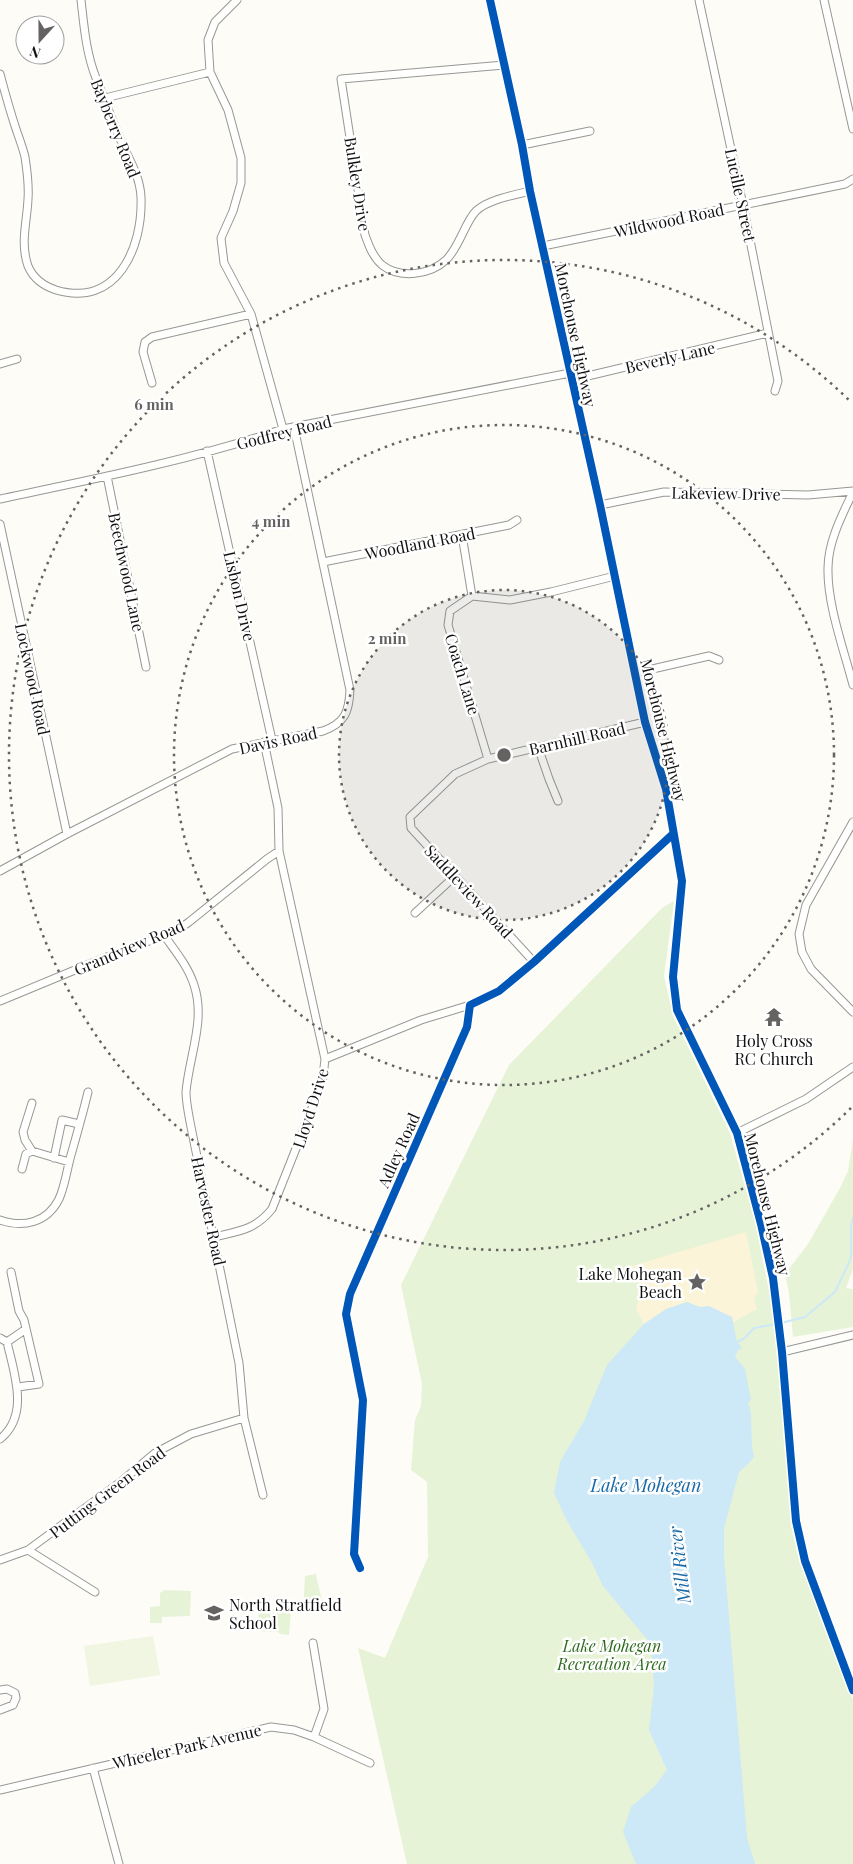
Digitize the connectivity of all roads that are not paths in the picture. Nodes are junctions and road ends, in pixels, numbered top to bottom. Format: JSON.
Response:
{"nodes":[{"id":1,"x":81,"y":0,"type":"edge"},
{"id":2,"x":237,"y":0,"type":"edge"},
{"id":3,"x":490,"y":0,"type":"edge"},
{"id":4,"x":699,"y":0,"type":"edge"},
{"id":5,"x":824,"y":0,"type":"edge"},
{"id":6,"x":504,"y":66,"type":"junction"},
{"id":7,"x":210,"y":72,"type":"junction"},
{"id":8,"x":0,"y":74,"type":"edge"},
{"id":9,"x":105,"y":98,"type":"junction"},
{"id":10,"x":853,"y":129,"type":"edge"},
{"id":11,"x":590,"y":131,"type":"dead end"},
{"id":12,"x":522,"y":145,"type":"junction"},
{"id":13,"x":853,"y":179,"type":"edge"},
{"id":14,"x":530,"y":191,"type":"junction"},
{"id":15,"x":743,"y":204,"type":"junction"},
{"id":16,"x":543,"y":246,"type":"junction"},
{"id":17,"x":251,"y":314,"type":"junction"},
{"id":18,"x":768,"y":333,"type":"junction"},
{"id":19,"x":17,"y":359,"type":"dead end"},
{"id":20,"x":0,"y":364,"type":"edge"},
{"id":21,"x":570,"y":377,"type":"junction"},
{"id":22,"x":152,"y":383,"type":"dead end"},
{"id":23,"x":775,"y":391,"type":"dead end"},
{"id":24,"x":294,"y":426,"type":"junction"},
{"id":25,"x":284,"y":429,"type":"junction"},
{"id":26,"x":207,"y":451,"type":"junction"},
{"id":27,"x":107,"y":476,"type":"junction"},
{"id":28,"x":853,"y":491,"type":"edge"},
{"id":29,"x":0,"y":500,"type":"edge"},
{"id":30,"x":600,"y":505,"type":"junction"},
{"id":31,"x":516,"y":520,"type":"dead end"},
{"id":32,"x":0,"y":524,"type":"edge"},
{"id":33,"x":462,"y":535,"type":"junction"},
{"id":34,"x":2,"y":543,"type":"edge"},
{"id":35,"x":323,"y":562,"type":"junction"},
{"id":36,"x":615,"y":576,"type":"junction"},
{"id":37,"x":472,"y":596,"type":"junction"},
{"id":38,"x":719,"y":660,"type":"dead end"},
{"id":39,"x":146,"y":667,"type":"dead end"},
{"id":40,"x":635,"y":673,"type":"junction"},
{"id":41,"x":853,"y":685,"type":"edge"},
{"id":42,"x":645,"y":722,"type":"junction"},
{"id":43,"x":272,"y":740,"type":"junction"},
{"id":44,"x":264,"y":742,"type":"junction"},
{"id":45,"x":538,"y":747,"type":"junction"},
{"id":46,"x":488,"y":759,"type":"junction"},
{"id":47,"x":558,"y":800,"type":"dead end"},
{"id":48,"x":410,"y":817,"type":"joint"},
{"id":49,"x":853,"y":822,"type":"edge"},
{"id":50,"x":67,"y":834,"type":"junction"},
{"id":51,"x":673,"y":834,"type":"junction"},
{"id":52,"x":279,"y":851,"type":"junction"},
{"id":53,"x":0,"y":871,"type":"edge"},
{"id":54,"x":454,"y":877,"type":"junction"},
{"id":55,"x":415,"y":913,"type":"dead end"},
{"id":56,"x":164,"y":935,"type":"junction"},
{"id":57,"x":534,"y":962,"type":"junction"},
{"id":58,"x":0,"y":1001,"type":"edge"},
{"id":59,"x":470,"y":1005,"type":"junction"},
{"id":60,"x":853,"y":1012,"type":"edge"},
{"id":61,"x":325,"y":1059,"type":"junction"},
{"id":62,"x":853,"y":1067,"type":"edge"},
{"id":63,"x":88,"y":1092,"type":"dead end"},
{"id":64,"x":32,"y":1103,"type":"dead end"},
{"id":65,"x":79,"y":1124,"type":"junction"},
{"id":66,"x":737,"y":1133,"type":"junction"},
{"id":67,"x":32,"y":1151,"type":"junction"},
{"id":68,"x":54,"y":1158,"type":"junction"},
{"id":69,"x":69,"y":1162,"type":"junction"},
{"id":70,"x":22,"y":1169,"type":"dead end"},
{"id":71,"x":0,"y":1220,"type":"edge"},
{"id":72,"x":214,"y":1237,"type":"junction"},
{"id":73,"x":11,"y":1272,"type":"dead end"},
{"id":74,"x":26,"y":1329,"type":"junction"},
{"id":75,"x":853,"y":1336,"type":"edge"},
{"id":76,"x":3,"y":1340,"type":"edge"},
{"id":77,"x":782,"y":1352,"type":"junction"},
{"id":78,"x":18,"y":1387,"type":"junction"},
{"id":79,"x":244,"y":1418,"type":"junction"},
{"id":80,"x":0,"y":1439,"type":"edge"},
{"id":81,"x":263,"y":1495,"type":"dead end"},
{"id":82,"x":28,"y":1550,"type":"junction"},
{"id":83,"x":0,"y":1560,"type":"edge"},
{"id":84,"x":360,"y":1568,"type":"dead end"},
{"id":85,"x":95,"y":1592,"type":"dead end"},
{"id":86,"x":313,"y":1643,"type":"dead end"},
{"id":87,"x":0,"y":1690,"type":"edge"},
{"id":88,"x":853,"y":1690,"type":"edge"},
{"id":89,"x":0,"y":1710,"type":"edge"},
{"id":90,"x":314,"y":1737,"type":"junction"},
{"id":91,"x":370,"y":1763,"type":"dead end"},
{"id":92,"x":93,"y":1768,"type":"junction"},
{"id":93,"x":0,"y":1790,"type":"edge"},
{"id":94,"x":119,"y":1864,"type":"edge"}],
"edges":[{"from":1,"to":9,"type":"street","name":"Bayberry Road"},
{"from":2,"to":7,"type":"street"},
{"from":3,"to":6,"type":"street","name":"Morehouse Highway"},
{"from":4,"to":15,"type":"street","name":"Lucille Street"},
{"from":5,"to":10,"type":"street"},
{"from":6,"to":12,"type":"street","name":"Morehouse Highway"},
{"from":6,"to":14,"type":"street","name":"Bulkley Drive"},
{"from":7,"to":9,"type":"street"},
{"from":7,"to":17,"type":"street"},
{"from":8,"to":9,"type":"street","name":"Bayberry Road"},
{"from":11,"to":12,"type":"street"},
{"from":12,"to":14,"type":"street","name":"Morehouse Highway"},
{"from":13,"to":15,"type":"street","name":"Wildwood Road"},
{"from":14,"to":16,"type":"street","name":"Morehouse Highway"},
{"from":15,"to":16,"type":"street","name":"Wildwood Road"},
{"from":15,"to":18,"type":"street","name":"Lucille Street"},
{"from":16,"to":21,"type":"street","name":"Morehouse Highway"},
{"from":17,"to":22,"type":"street"},
{"from":17,"to":25,"type":"street"},
{"from":18,"to":21,"type":"street","name":"Beverly Lane"},
{"from":18,"to":23,"type":"street","name":"Lucille Street"},
{"from":19,"to":20,"type":"street"},
{"from":21,"to":24,"type":"street","name":"Godfrey Road"},
{"from":21,"to":30,"type":"street","name":"Morehouse Highway"},
{"from":24,"to":25,"type":"street","name":"Godfrey Road"},
{"from":24,"to":35,"type":"street","name":"Davis Road"},
{"from":25,"to":26,"type":"street","name":"Godfrey Road"},
{"from":26,"to":27,"type":"street","name":"Godfrey Road"},
{"from":26,"to":43,"type":"street","name":"Lisbon Drive"},
{"from":27,"to":29,"type":"street","name":"Godfrey Road"},
{"from":27,"to":39,"type":"street","name":"Beechwood Lane"},
{"from":28,"to":30,"type":"street","name":"Lakeview Drive"},
{"from":28,"to":41,"type":"street"},
{"from":30,"to":36,"type":"street","name":"Morehouse Highway"},
{"from":31,"to":33,"type":"street","name":"Woodland Road"},
{"from":32,"to":34,"type":"street","name":"Lockwood Road"},
{"from":33,"to":35,"type":"street","name":"Woodland Road"},
{"from":33,"to":37,"type":"street"},
{"from":34,"to":50,"type":"street","name":"Lockwood Road"},
{"from":35,"to":43,"type":"street","name":"Davis Road"},
{"from":36,"to":37,"type":"street"},
{"from":36,"to":40,"type":"street","name":"Morehouse Highway"},
{"from":37,"to":46,"type":"street","name":"Coach Lane"},
{"from":38,"to":40,"type":"street"},
{"from":40,"to":42,"type":"street","name":"Morehouse Highway"},
{"from":42,"to":45,"type":"street","name":"Barnhill Road"},
{"from":42,"to":51,"type":"street","name":"Morehouse Highway"},
{"from":43,"to":44,"type":"street","name":"Davis Road"},
{"from":44,"to":50,"type":"street","name":"Davis Road"},
{"from":44,"to":52,"type":"street"},
{"from":45,"to":46,"type":"street","name":"Barnhill Road"},
{"from":45,"to":47,"type":"street"},
{"from":46,"to":48,"type":"street","name":"Barnhill Road"},
{"from":48,"to":54,"type":"street","name":"Saddleview Road"},
{"from":49,"to":60,"type":"street"},
{"from":50,"to":53,"type":"street","name":"Davis Road"},
{"from":51,"to":57,"type":"street"},
{"from":51,"to":66,"type":"street","name":"Morehouse Highway"},
{"from":52,"to":56,"type":"street","name":"Grandview Road"},
{"from":52,"to":61,"type":"street","name":"Lloyd Drive"},
{"from":54,"to":55,"type":"street"},
{"from":54,"to":57,"type":"street","name":"Saddleview Road"},
{"from":56,"to":58,"type":"street","name":"Grandview Road"},
{"from":56,"to":72,"type":"street","name":"Harvester Road"},
{"from":57,"to":59,"type":"street"},
{"from":59,"to":61,"type":"street"},
{"from":59,"to":84,"type":"street","name":"Adley Road"},
{"from":61,"to":72,"type":"street","name":"Lloyd Drive"},
{"from":62,"to":66,"type":"street"},
{"from":63,"to":65,"type":"street"},
{"from":64,"to":67,"type":"street"},
{"from":65,"to":68,"type":"street"},
{"from":65,"to":69,"type":"street"},
{"from":66,"to":77,"type":"street","name":"Morehouse Highway"},
{"from":67,"to":68,"type":"street"},
{"from":67,"to":70,"type":"street"},
{"from":68,"to":69,"type":"street"},
{"from":69,"to":71,"type":"street"},
{"from":72,"to":79,"type":"street","name":"Harvester Road"},
{"from":73,"to":74,"type":"street"},
{"from":74,"to":76,"type":"street"},
{"from":74,"to":78,"type":"street"},
{"from":75,"to":77,"type":"street"},
{"from":76,"to":78,"type":"street"},
{"from":77,"to":88,"type":"street","name":"Morehouse Highway"},
{"from":78,"to":80,"type":"street"},
{"from":79,"to":81,"type":"street","name":"Harvester Road"},
{"from":79,"to":82,"type":"street","name":"Putting Green Road"},
{"from":82,"to":83,"type":"street","name":"Putting Green Road"},
{"from":82,"to":85,"type":"street"},
{"from":86,"to":90,"type":"street"},
{"from":87,"to":89,"type":"street"},
{"from":90,"to":91,"type":"street","name":"Wheeler Park Avenue"},
{"from":90,"to":92,"type":"street","name":"Wheeler Park Avenue"},
{"from":92,"to":93,"type":"street","name":"Wheeler Park Avenue"},
{"from":92,"to":94,"type":"street"}]}
